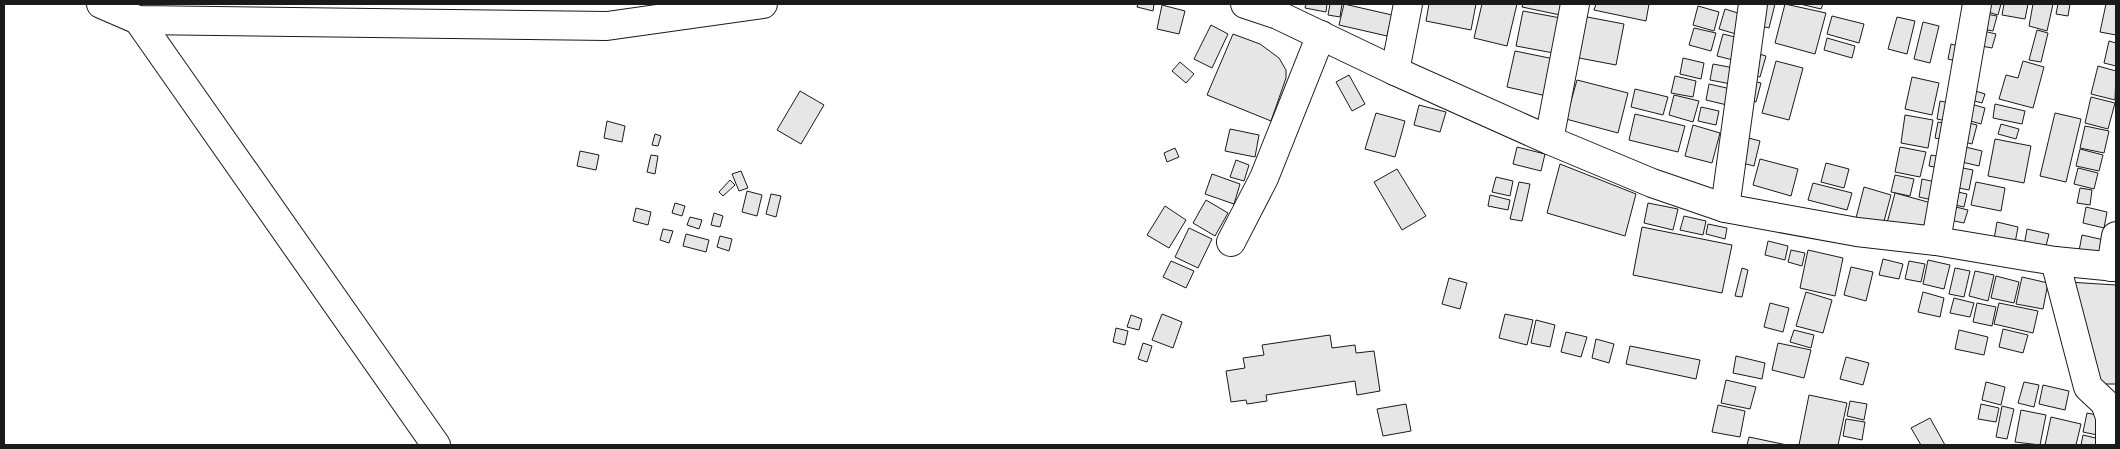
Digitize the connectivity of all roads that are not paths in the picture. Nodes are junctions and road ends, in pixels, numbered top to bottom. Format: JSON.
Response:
{"nodes":[{"id":1,"x":101,"y":4,"type":"edge"},
{"id":2,"x":763,"y":4,"type":"edge"},
{"id":3,"x":1245,"y":4,"type":"edge"},
{"id":4,"x":1408,"y":4,"type":"edge"},
{"id":5,"x":1575,"y":4,"type":"edge"},
{"id":6,"x":1754,"y":4,"type":"edge"},
{"id":7,"x":1976,"y":4,"type":"edge"},
{"id":8,"x":1274,"y":9,"type":"edge"},
{"id":9,"x":138,"y":20,"type":"junction"},
{"id":10,"x":1321,"y":35,"type":"junction"},
{"id":11,"x":1395,"y":71,"type":"junction"},
{"id":12,"x":1549,"y":140,"type":"junction"},
{"id":13,"x":1725,"y":208,"type":"junction"},
{"id":14,"x":2116,"y":236,"type":"edge"},
{"id":15,"x":1936,"y":241,"type":"junction"},
{"id":16,"x":1230,"y":242,"type":"dead end"},
{"id":17,"x":2055,"y":261,"type":"junction"},
{"id":18,"x":2113,"y":267,"type":"edge"},
{"id":19,"x":436,"y":445,"type":"edge"},
{"id":20,"x":2110,"y":445,"type":"edge"}],
"edges":[{"from":1,"to":9,"type":"street"},
{"from":2,"to":9,"type":"street"},
{"from":3,"to":8,"type":"street"},
{"from":4,"to":11,"type":"street"},
{"from":5,"to":12,"type":"street"},
{"from":6,"to":13,"type":"street"},
{"from":7,"to":15,"type":"street"},
{"from":8,"to":10,"type":"street"},
{"from":9,"to":19,"type":"street"},
{"from":10,"to":11,"type":"street"},
{"from":10,"to":16,"type":"street"},
{"from":11,"to":12,"type":"street"},
{"from":12,"to":13,"type":"street"},
{"from":13,"to":15,"type":"street"},
{"from":14,"to":18,"type":"street"},
{"from":15,"to":17,"type":"street"},
{"from":17,"to":18,"type":"street"},
{"from":17,"to":20,"type":"street"}]}
